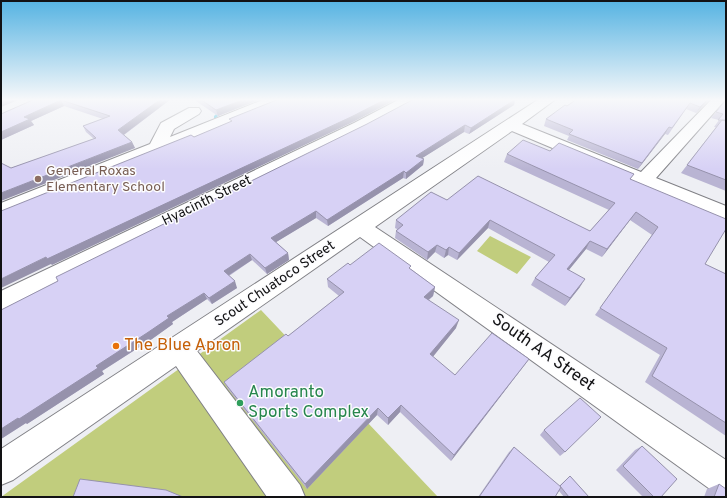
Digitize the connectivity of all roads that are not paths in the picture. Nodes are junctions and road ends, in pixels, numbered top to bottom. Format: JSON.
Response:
{"nodes":[{"id":1,"x":172,"y":122,"type":"edge"},
{"id":2,"x":208,"y":122,"type":"edge"},
{"id":3,"x":220,"y":122,"type":"edge"},
{"id":4,"x":367,"y":122,"type":"edge"},
{"id":5,"x":515,"y":122,"type":"edge"},
{"id":6,"x":698,"y":122,"type":"edge"},
{"id":7,"x":511,"y":125,"type":"junction"},
{"id":8,"x":211,"y":126,"type":"junction"},
{"id":9,"x":157,"y":148,"type":"junction"},
{"id":10,"x":644,"y":180,"type":"junction"},
{"id":11,"x":1,"y":211,"type":"edge"},
{"id":12,"x":726,"y":214,"type":"edge"},
{"id":13,"x":360,"y":227,"type":"junction"},
{"id":14,"x":1,"y":302,"type":"edge"},
{"id":15,"x":179,"y":349,"type":"junction"},
{"id":16,"x":1,"y":468,"type":"edge"},
{"id":17,"x":726,"y":480,"type":"edge"},
{"id":18,"x":288,"y":497,"type":"edge"}],
"edges":[{"from":1,"to":9,"type":"street"},
{"from":2,"to":8,"type":"street"},
{"from":3,"to":8,"type":"street"},
{"from":4,"to":14,"type":"street","name":"Hyacinth Street"},
{"from":5,"to":7,"type":"street","name":"Scout Chuatoco Street"},
{"from":6,"to":10,"type":"street"},
{"from":7,"to":10,"type":"street"},
{"from":7,"to":13,"type":"street","name":"Scout Chuatoco Street"},
{"from":8,"to":9,"type":"street"},
{"from":9,"to":11,"type":"street"},
{"from":10,"to":12,"type":"street"},
{"from":13,"to":15,"type":"street","name":"Scout Chuatoco Street"},
{"from":13,"to":17,"type":"street","name":"South AA Street"},
{"from":15,"to":16,"type":"street","name":"Scout Chuatoco Street"},
{"from":15,"to":18,"type":"street"}]}
